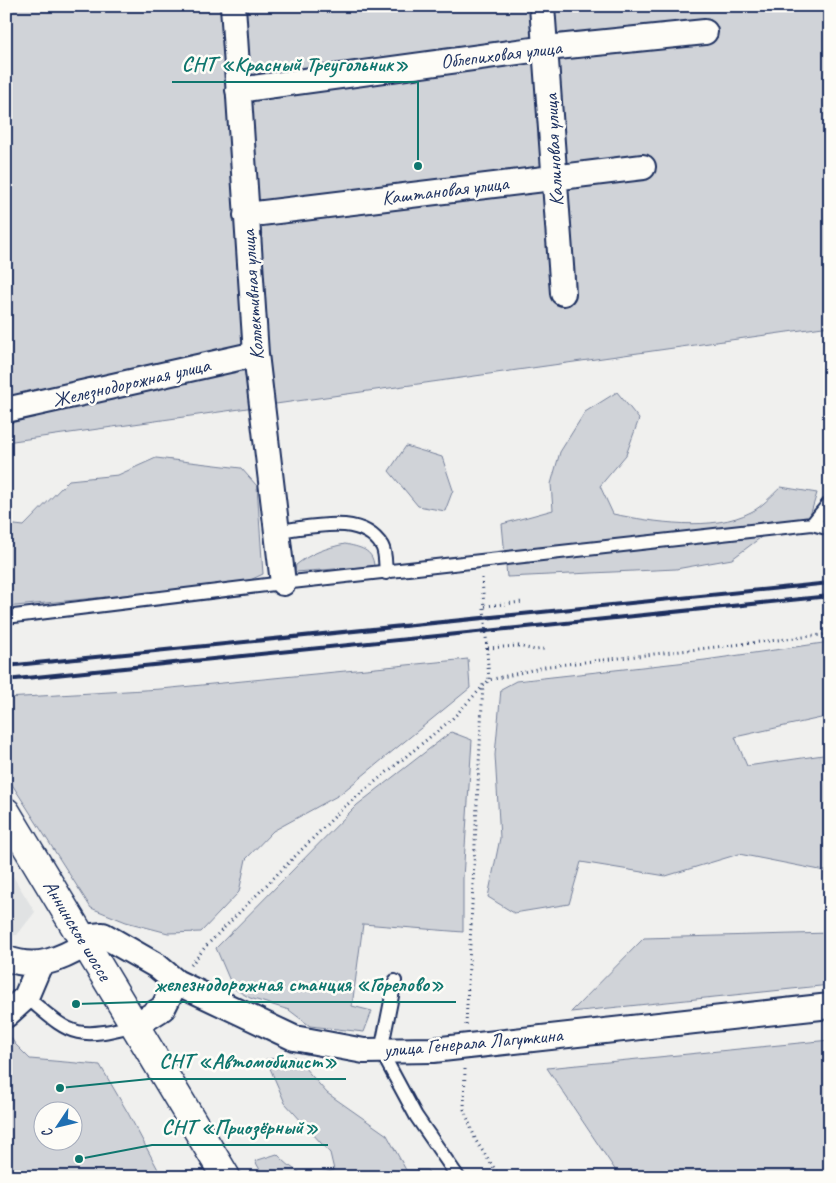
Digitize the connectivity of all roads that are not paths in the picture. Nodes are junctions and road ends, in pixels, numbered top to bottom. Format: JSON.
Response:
{"nodes":[{"id":1,"x":233,"y":6,"type":"edge"},
{"id":2,"x":542,"y":6,"type":"edge"},
{"id":3,"x":705,"y":32,"type":"dead end"},
{"id":4,"x":547,"y":48,"type":"junction"},
{"id":5,"x":238,"y":90,"type":"junction"},
{"id":6,"x":643,"y":167,"type":"dead end"},
{"id":7,"x":554,"y":176,"type":"junction"},
{"id":8,"x":246,"y":215,"type":"junction"},
{"id":9,"x":563,"y":293,"type":"dead end"},
{"id":10,"x":256,"y":354,"type":"junction"},
{"id":11,"x":6,"y":410,"type":"edge"},
{"id":12,"x":830,"y":502,"type":"edge"},
{"id":13,"x":812,"y":524,"type":"junction"},
{"id":14,"x":830,"y":529,"type":"edge"},
{"id":15,"x":277,"y":531,"type":"junction"},
{"id":16,"x":386,"y":573,"type":"junction"},
{"id":17,"x":283,"y":583,"type":"junction"},
{"id":18,"x":6,"y":617,"type":"edge"},
{"id":19,"x":6,"y":812,"type":"edge"},
{"id":20,"x":85,"y":941,"type":"junction"},
{"id":21,"x":6,"y":958,"type":"edge"},
{"id":22,"x":40,"y":964,"type":"junction"},
{"id":23,"x":395,"y":981,"type":"dead end"},
{"id":24,"x":176,"y":982,"type":"junction"},
{"id":25,"x":26,"y":997,"type":"junction"},
{"id":26,"x":830,"y":1006,"type":"edge"},
{"id":27,"x":6,"y":1016,"type":"edge"},
{"id":28,"x":136,"y":1025,"type":"junction"},
{"id":29,"x":381,"y":1051,"type":"junction"},
{"id":30,"x":226,"y":1177,"type":"edge"},
{"id":31,"x":458,"y":1177,"type":"edge"}],
"edges":[{"from":1,"to":5,"type":"street","name":"Коллективная улица"},
{"from":2,"to":4,"type":"street","name":"Калиновая улица"},
{"from":3,"to":4,"type":"street","name":"Облепиховая улица"},
{"from":4,"to":5,"type":"street","name":"Облепиховая улица"},
{"from":4,"to":7,"type":"street","name":"Калиновая улица"},
{"from":5,"to":8,"type":"street","name":"Коллективная улица"},
{"from":6,"to":7,"type":"street","name":"Каштановая улица"},
{"from":7,"to":8,"type":"street","name":"Каштановая улица"},
{"from":7,"to":9,"type":"street","name":"Калиновая улица"},
{"from":8,"to":10,"type":"street","name":"Коллективная улица"},
{"from":10,"to":11,"type":"street","name":"Железнодорожная улица"},
{"from":10,"to":15,"type":"street","name":"Коллективная улица"},
{"from":12,"to":13,"type":"lane"},
{"from":13,"to":14,"type":"lane"},
{"from":13,"to":16,"type":"lane"},
{"from":15,"to":16,"type":"lane"},
{"from":15,"to":17,"type":"street","name":"Коллективная улица"},
{"from":16,"to":17,"type":"lane"},
{"from":17,"to":18,"type":"lane"},
{"from":19,"to":20,"type":"main road","name":"Аннинское шоссе"},
{"from":20,"to":22,"type":"street"},
{"from":20,"to":24,"type":"street","name":"улица Генерала Лагуткина"},
{"from":20,"to":28,"type":"main road","name":"Аннинское шоссе"},
{"from":21,"to":22,"type":"street"},
{"from":22,"to":25,"type":"street"},
{"from":23,"to":29,"type":"lane"},
{"from":24,"to":28,"type":"street"},
{"from":24,"to":29,"type":"street","name":"улица Генерала Лагуткина"},
{"from":25,"to":27,"type":"street"},
{"from":25,"to":28,"type":"lane"},
{"from":26,"to":29,"type":"street","name":"улица Генерала Лагуткина"},
{"from":28,"to":30,"type":"main road","name":"Аннинское шоссе"},
{"from":29,"to":31,"type":"lane"}]}
